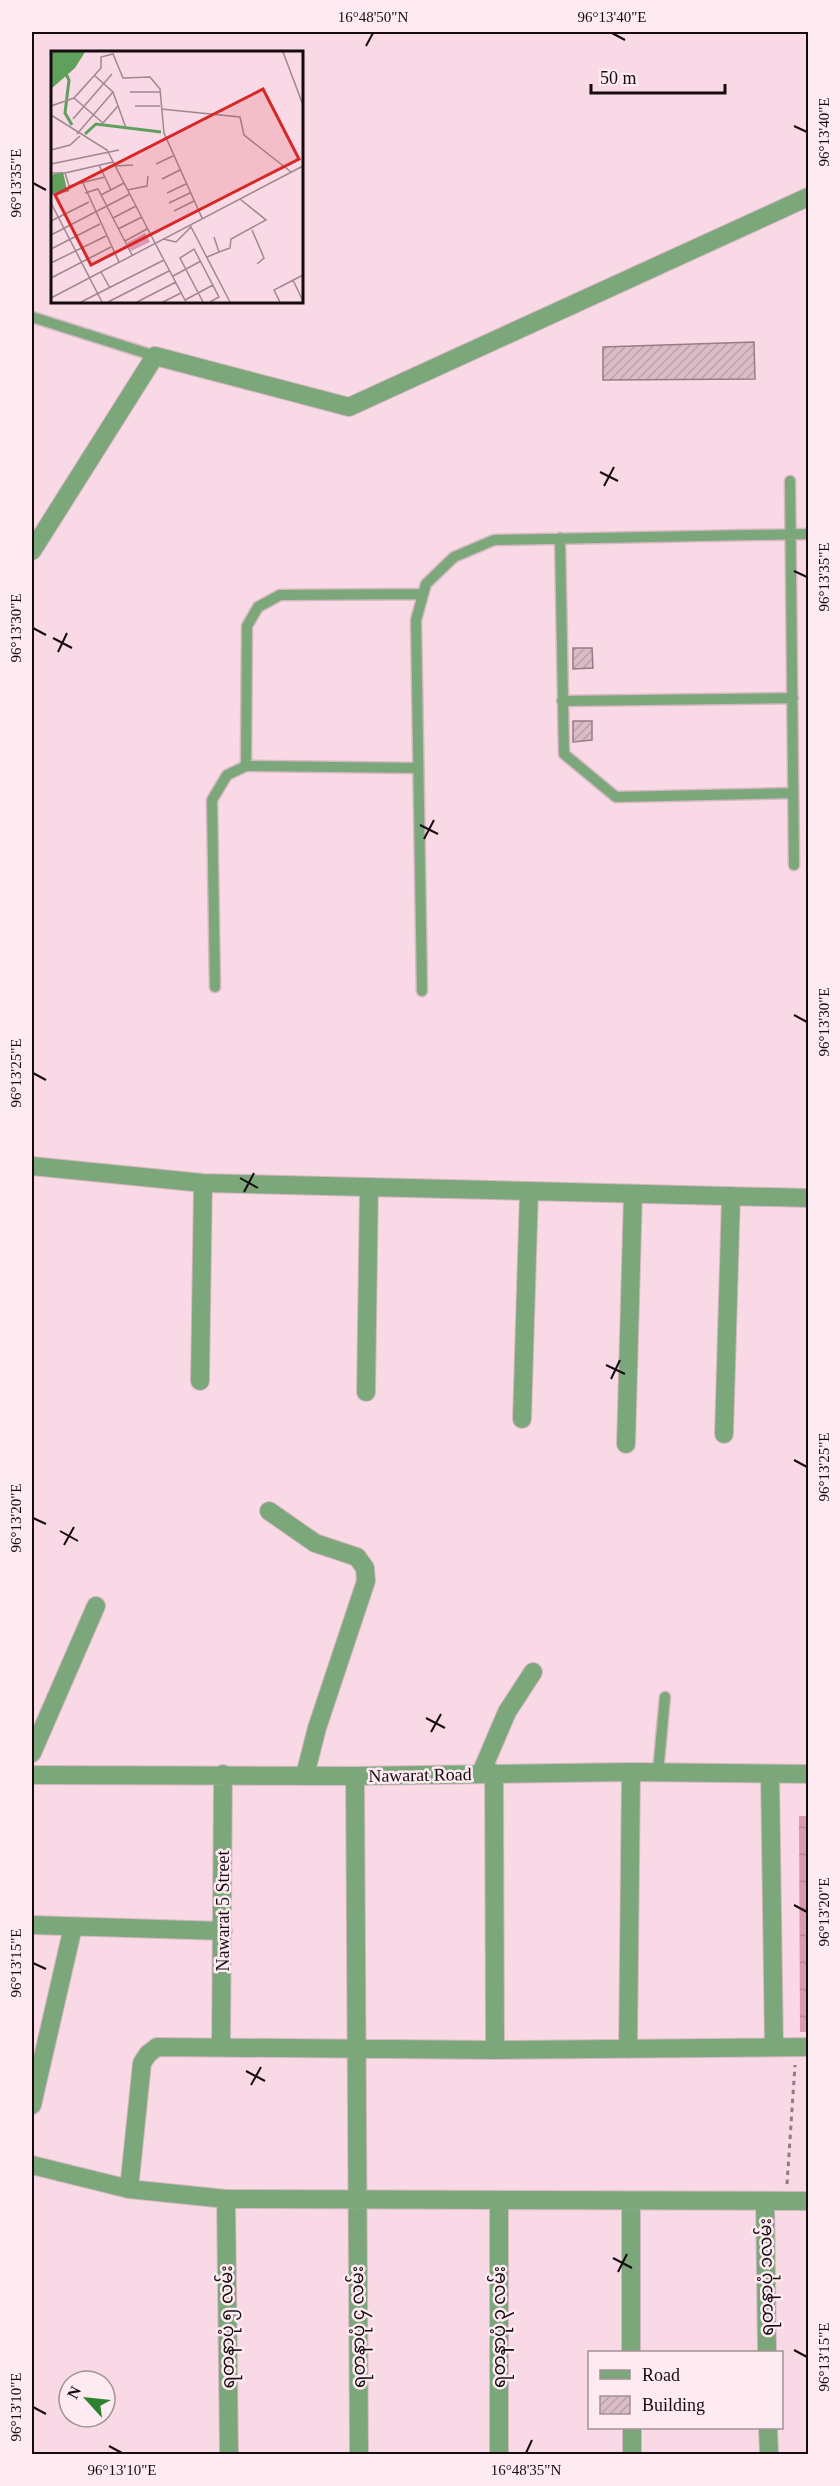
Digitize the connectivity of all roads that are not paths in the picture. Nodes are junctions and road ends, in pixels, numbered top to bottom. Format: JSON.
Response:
{"nodes":[{"id":1,"x":808,"y":197,"type":"edge"},
{"id":2,"x":32,"y":317,"type":"edge"},
{"id":3,"x":155,"y":356,"type":"junction"},
{"id":4,"x":790,"y":481,"type":"dead end"},
{"id":5,"x":792,"y":534,"type":"junction"},
{"id":6,"x":808,"y":534,"type":"edge"},
{"id":7,"x":560,"y":538,"type":"junction"},
{"id":8,"x":32,"y":551,"type":"edge"},
{"id":9,"x":423,"y":594,"type":"junction"},
{"id":10,"x":793,"y":699,"type":"junction"},
{"id":11,"x":562,"y":701,"type":"junction"},
{"id":12,"x":246,"y":766,"type":"junction"},
{"id":13,"x":418,"y":768,"type":"junction"},
{"id":14,"x":794,"y":793,"type":"junction"},
{"id":15,"x":794,"y":865,"type":"dead end"},
{"id":16,"x":215,"y":987,"type":"dead end"},
{"id":17,"x":422,"y":991,"type":"dead end"},
{"id":18,"x":32,"y":1166,"type":"edge"},
{"id":19,"x":203,"y":1183,"type":"junction"},
{"id":20,"x":369,"y":1187,"type":"junction"},
{"id":21,"x":529,"y":1191,"type":"junction"},
{"id":22,"x":633,"y":1194,"type":"junction"},
{"id":23,"x":731,"y":1196,"type":"junction"},
{"id":24,"x":808,"y":1198,"type":"edge"},
{"id":25,"x":200,"y":1382,"type":"dead end"},
{"id":26,"x":366,"y":1392,"type":"dead end"},
{"id":27,"x":522,"y":1419,"type":"dead end"},
{"id":28,"x":724,"y":1434,"type":"dead end"},
{"id":29,"x":626,"y":1444,"type":"dead end"},
{"id":30,"x":269,"y":1511,"type":"dead end"},
{"id":31,"x":96,"y":1606,"type":"dead end"},
{"id":32,"x":533,"y":1672,"type":"dead end"},
{"id":33,"x":665,"y":1697,"type":"dead end"},
{"id":34,"x":32,"y":1753,"type":"edge"},
{"id":35,"x":631,"y":1772,"type":"junction"},
{"id":36,"x":658,"y":1772,"type":"junction"},
{"id":37,"x":487,"y":1773,"type":"junction"},
{"id":38,"x":223,"y":1774,"type":"junction"},
{"id":39,"x":808,"y":1774,"type":"edge"},
{"id":40,"x":32,"y":1775,"type":"edge"},
{"id":41,"x":305,"y":1775,"type":"junction"},
{"id":42,"x":770,"y":1775,"type":"junction"},
{"id":43,"x":355,"y":1776,"type":"junction"},
{"id":44,"x":32,"y":1925,"type":"edge"},
{"id":45,"x":73,"y":1927,"type":"junction"},
{"id":46,"x":223,"y":1931,"type":"junction"},
{"id":47,"x":222,"y":2047,"type":"junction"},
{"id":48,"x":774,"y":2047,"type":"junction"},
{"id":49,"x":802,"y":2047,"type":"edge"},
{"id":50,"x":356,"y":2049,"type":"junction"},
{"id":51,"x":628,"y":2049,"type":"junction"},
{"id":52,"x":495,"y":2050,"type":"junction"},
{"id":53,"x":32,"y":2105,"type":"edge"},
{"id":54,"x":32,"y":2165,"type":"edge"},
{"id":55,"x":129,"y":2189,"type":"junction"},
{"id":56,"x":226,"y":2199,"type":"junction"},
{"id":57,"x":356,"y":2200,"type":"junction"},
{"id":58,"x":499,"y":2200,"type":"junction"},
{"id":59,"x":631,"y":2201,"type":"junction"},
{"id":60,"x":765,"y":2201,"type":"junction"},
{"id":61,"x":808,"y":2201,"type":"edge"},
{"id":62,"x":632,"y":2351,"type":"edge"},
{"id":63,"x":767,"y":2351,"type":"edge"},
{"id":64,"x":632,"y":2429,"type":"edge"},
{"id":65,"x":768,"y":2429,"type":"edge"},
{"id":66,"x":229,"y":2454,"type":"edge"},
{"id":67,"x":359,"y":2454,"type":"edge"},
{"id":68,"x":499,"y":2454,"type":"edge"},
{"id":69,"x":632,"y":2454,"type":"edge"},
{"id":70,"x":769,"y":2454,"type":"edge"}],
"edges":[{"from":1,"to":3,"type":"street"},
{"from":2,"to":3,"type":"lane"},
{"from":3,"to":8,"type":"street"},
{"from":4,"to":5,"type":"lane"},
{"from":5,"to":6,"type":"lane"},
{"from":5,"to":7,"type":"lane"},
{"from":5,"to":10,"type":"lane"},
{"from":7,"to":9,"type":"lane"},
{"from":7,"to":11,"type":"lane"},
{"from":9,"to":12,"type":"lane"},
{"from":9,"to":13,"type":"lane"},
{"from":10,"to":11,"type":"lane"},
{"from":10,"to":14,"type":"lane"},
{"from":11,"to":14,"type":"lane"},
{"from":12,"to":13,"type":"lane"},
{"from":12,"to":16,"type":"lane"},
{"from":13,"to":17,"type":"lane"},
{"from":14,"to":15,"type":"lane"},
{"from":18,"to":19,"type":"street"},
{"from":19,"to":20,"type":"street"},
{"from":19,"to":25,"type":"street"},
{"from":20,"to":21,"type":"street"},
{"from":20,"to":26,"type":"street"},
{"from":21,"to":22,"type":"street"},
{"from":21,"to":27,"type":"street"},
{"from":22,"to":23,"type":"street"},
{"from":22,"to":29,"type":"street"},
{"from":23,"to":24,"type":"street"},
{"from":23,"to":28,"type":"street"},
{"from":30,"to":41,"type":"street"},
{"from":31,"to":34,"type":"street"},
{"from":32,"to":37,"type":"street"},
{"from":33,"to":36,"type":"lane"},
{"from":35,"to":36,"type":"street","name":"Nawarat Road"},
{"from":35,"to":37,"type":"street","name":"Nawarat Road"},
{"from":35,"to":51,"type":"street"},
{"from":36,"to":42,"type":"street","name":"Nawarat Road"},
{"from":37,"to":43,"type":"street","name":"Nawarat Road"},
{"from":37,"to":52,"type":"street"},
{"from":38,"to":40,"type":"street","name":"Nawarat Road"},
{"from":38,"to":41,"type":"street","name":"Nawarat Road"},
{"from":38,"to":46,"type":"street","name":"Nawarat 5 Street"},
{"from":39,"to":42,"type":"street","name":"Nawarat Road"},
{"from":41,"to":43,"type":"street","name":"Nawarat Road"},
{"from":42,"to":48,"type":"street"},
{"from":43,"to":50,"type":"street","name":"ရတနာပုံ ၄ လမ်း"},
{"from":44,"to":45,"type":"street"},
{"from":45,"to":46,"type":"street"},
{"from":45,"to":53,"type":"street"},
{"from":46,"to":47,"type":"street","name":"Nawarat 5 Street"},
{"from":47,"to":50,"type":"street"},
{"from":47,"to":55,"type":"street"},
{"from":48,"to":49,"type":"street"},
{"from":48,"to":51,"type":"street"},
{"from":50,"to":52,"type":"street"},
{"from":50,"to":57,"type":"street","name":"ရတနာပုံ ၄ လမ်း"},
{"from":51,"to":52,"type":"street"},
{"from":54,"to":55,"type":"street"},
{"from":55,"to":56,"type":"street"},
{"from":56,"to":57,"type":"street"},
{"from":56,"to":66,"type":"street","name":"ရတနာပုံ ၅ လမ်း"},
{"from":57,"to":58,"type":"street"},
{"from":57,"to":67,"type":"street","name":"ရတနာပုံ ၄ လမ်း"},
{"from":58,"to":59,"type":"street"},
{"from":58,"to":68,"type":"street","name":"ရတနာပုံ ၃ လမ်း"},
{"from":59,"to":60,"type":"street"},
{"from":59,"to":62,"type":"street"},
{"from":60,"to":61,"type":"street"},
{"from":60,"to":63,"type":"street","name":"ရတနာပုံ ၁လမ်း"},
{"from":64,"to":69,"type":"street"},
{"from":65,"to":70,"type":"street"}]}
